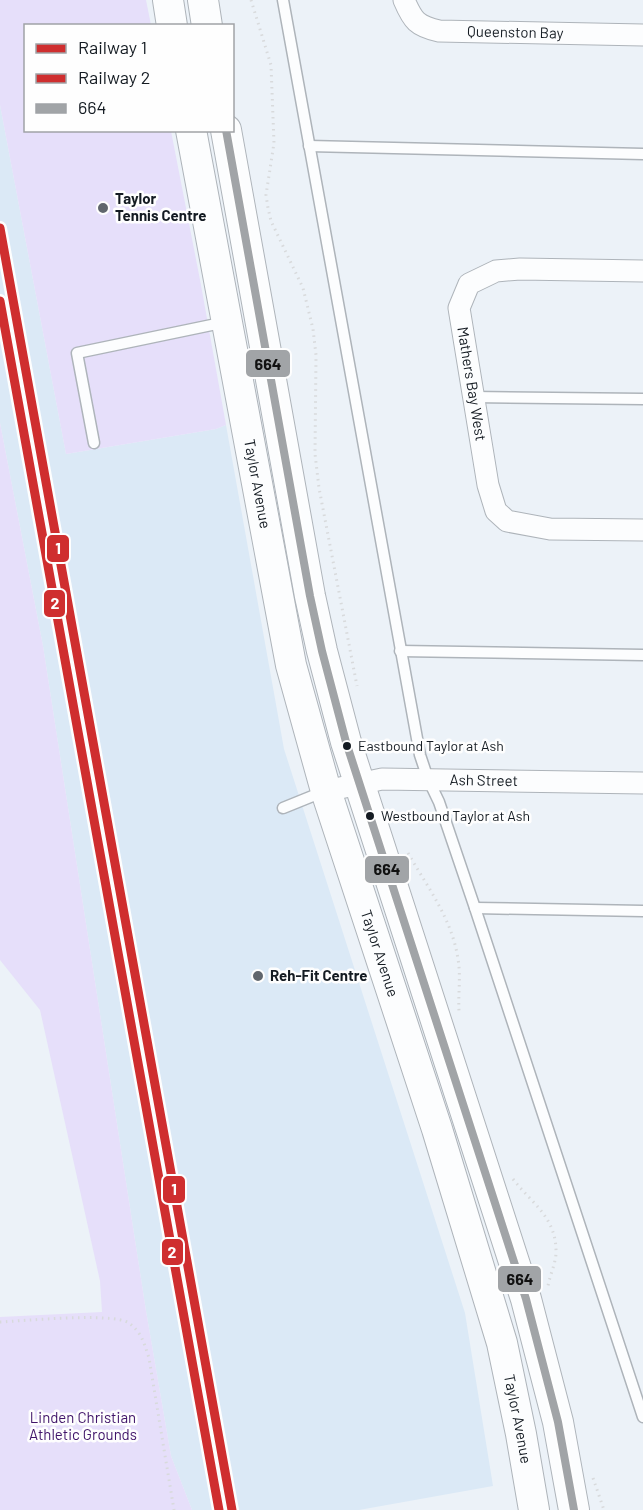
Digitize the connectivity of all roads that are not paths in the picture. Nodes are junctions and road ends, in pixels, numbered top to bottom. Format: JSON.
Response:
{"nodes":[{"id":1,"x":168,"y":0,"type":"edge"},
{"id":2,"x":203,"y":0,"type":"edge"},
{"id":3,"x":283,"y":0,"type":"edge"},
{"id":4,"x":404,"y":0,"type":"edge"},
{"id":5,"x":172,"y":24,"type":"edge"},
{"id":6,"x":207,"y":24,"type":"edge"},
{"id":7,"x":643,"y":35,"type":"edge"},
{"id":8,"x":191,"y":132,"type":"edge"},
{"id":9,"x":226,"y":132,"type":"edge"},
{"id":10,"x":309,"y":146,"type":"junction"},
{"id":11,"x":643,"y":154,"type":"edge"},
{"id":12,"x":643,"y":271,"type":"edge"},
{"id":13,"x":220,"y":286,"type":"junction"},
{"id":14,"x":226,"y":321,"type":"junction"},
{"id":15,"x":262,"y":328,"type":"junction"},
{"id":16,"x":473,"y":397,"type":"junction"},
{"id":17,"x":643,"y":399,"type":"edge"},
{"id":18,"x":94,"y":443,"type":"dead end"},
{"id":19,"x":643,"y":530,"type":"edge"},
{"id":20,"x":400,"y":651,"type":"junction"},
{"id":21,"x":643,"y":655,"type":"edge"},
{"id":22,"x":428,"y":779,"type":"junction"},
{"id":23,"x":643,"y":783,"type":"edge"},
{"id":24,"x":360,"y":784,"type":"junction"},
{"id":25,"x":326,"y":791,"type":"junction"},
{"id":26,"x":283,"y":808,"type":"dead end"},
{"id":27,"x":475,"y":908,"type":"junction"},
{"id":28,"x":643,"y":911,"type":"edge"},
{"id":29,"x":643,"y":1417,"type":"edge"},
{"id":30,"x":534,"y":1510,"type":"edge"},
{"id":31,"x":574,"y":1510,"type":"edge"}],
"edges":[{"from":1,"to":5,"type":"main road"},
{"from":2,"to":6,"type":"main road"},
{"from":3,"to":10,"type":"lane"},
{"from":4,"to":7,"type":"street","name":"Queenston Bay"},
{"from":8,"to":13,"type":"main road","name":"Taylor Avenue"},
{"from":9,"to":15,"type":"main road"},
{"from":10,"to":11,"type":"lane"},
{"from":10,"to":20,"type":"lane"},
{"from":12,"to":16,"type":"street","name":"Mathers Bay West"},
{"from":13,"to":14,"type":"main road","name":"Taylor Avenue"},
{"from":13,"to":15,"type":"main road"},
{"from":14,"to":18,"type":"lane"},
{"from":14,"to":25,"type":"main road","name":"Taylor Avenue"},
{"from":15,"to":24,"type":"main road"},
{"from":16,"to":17,"type":"lane"},
{"from":16,"to":19,"type":"street","name":"Mathers Bay West"},
{"from":20,"to":21,"type":"lane"},
{"from":20,"to":22,"type":"lane"},
{"from":22,"to":23,"type":"street","name":"Ash Street"},
{"from":22,"to":24,"type":"street","name":"Ash Street"},
{"from":22,"to":27,"type":"lane"},
{"from":24,"to":25,"type":"street","name":"Ash Street"},
{"from":24,"to":31,"type":"main road"},
{"from":25,"to":26,"type":"lane"},
{"from":25,"to":30,"type":"main road","name":"Taylor Avenue"},
{"from":27,"to":28,"type":"lane"},
{"from":27,"to":29,"type":"lane"}]}
